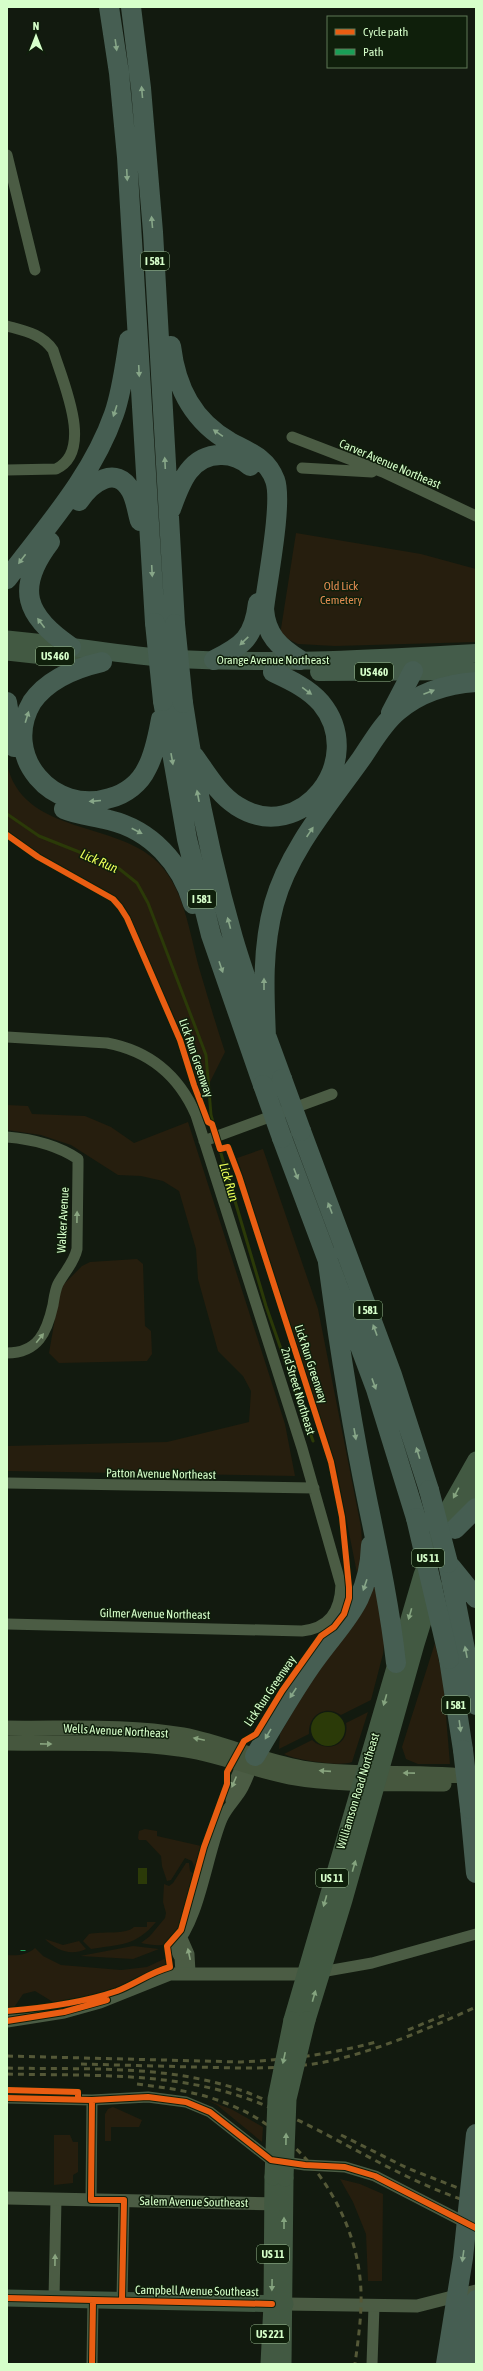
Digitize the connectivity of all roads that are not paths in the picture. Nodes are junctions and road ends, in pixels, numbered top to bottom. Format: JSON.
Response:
{"nodes":[{"id":1,"x":109,"y":7,"type":"edge"},
{"id":2,"x":131,"y":7,"type":"edge"},
{"id":3,"x":7,"y":155,"type":"edge"},
{"id":4,"x":154,"y":255,"type":"junction"},
{"id":5,"x":35,"y":270,"type":"dead end"},
{"id":6,"x":135,"y":304,"type":"junction"},
{"id":7,"x":7,"y":326,"type":"edge"},
{"id":8,"x":292,"y":437,"type":"dead end"},
{"id":9,"x":302,"y":468,"type":"dead end"},
{"id":10,"x":7,"y":470,"type":"edge"},
{"id":11,"x":383,"y":472,"type":"junction"},
{"id":12,"x":168,"y":516,"type":"junction"},
{"id":13,"x":476,"y":516,"type":"edge"},
{"id":14,"x":150,"y":547,"type":"junction"},
{"id":15,"x":7,"y":579,"type":"edge"},
{"id":16,"x":7,"y":639,"type":"edge"},
{"id":17,"x":71,"y":647,"type":"junction"},
{"id":18,"x":7,"y":652,"type":"edge"},
{"id":19,"x":476,"y":653,"type":"edge"},
{"id":20,"x":214,"y":660,"type":"junction"},
{"id":21,"x":300,"y":660,"type":"junction"},
{"id":22,"x":102,"y":662,"type":"junction"},
{"id":23,"x":413,"y":671,"type":"junction"},
{"id":24,"x":476,"y":671,"type":"edge"},
{"id":25,"x":273,"y":672,"type":"junction"},
{"id":26,"x":476,"y":682,"type":"edge"},
{"id":27,"x":7,"y":702,"type":"edge"},
{"id":28,"x":163,"y":704,"type":"junction"},
{"id":29,"x":384,"y":727,"type":"junction"},
{"id":30,"x":190,"y":750,"type":"junction"},
{"id":31,"x":211,"y":936,"type":"junction"},
{"id":32,"x":266,"y":1036,"type":"junction"},
{"id":33,"x":7,"y":1037,"type":"edge"},
{"id":34,"x":332,"y":1094,"type":"dead end"},
{"id":35,"x":216,"y":1136,"type":"junction"},
{"id":36,"x":7,"y":1137,"type":"edge"},
{"id":37,"x":326,"y":1255,"type":"junction"},
{"id":38,"x":7,"y":1353,"type":"edge"},
{"id":39,"x":476,"y":1460,"type":"edge"},
{"id":40,"x":7,"y":1483,"type":"edge"},
{"id":41,"x":476,"y":1487,"type":"edge"},
{"id":42,"x":314,"y":1488,"type":"junction"},
{"id":43,"x":368,"y":1505,"type":"junction"},
{"id":44,"x":476,"y":1508,"type":"edge"},
{"id":45,"x":455,"y":1529,"type":"junction"},
{"id":46,"x":448,"y":1563,"type":"junction"},
{"id":47,"x":473,"y":1595,"type":"edge"},
{"id":48,"x":7,"y":1624,"type":"edge"},
{"id":49,"x":302,"y":1631,"type":"joint"},
{"id":50,"x":396,"y":1663,"type":"junction"},
{"id":51,"x":476,"y":1705,"type":"edge"},
{"id":52,"x":7,"y":1728,"type":"edge"},
{"id":53,"x":7,"y":1743,"type":"edge"},
{"id":54,"x":249,"y":1762,"type":"junction"},
{"id":55,"x":380,"y":1777,"type":"junction"},
{"id":56,"x":476,"y":1777,"type":"edge"},
{"id":57,"x":362,"y":1778,"type":"junction"},
{"id":58,"x":476,"y":1782,"type":"edge"},
{"id":59,"x":476,"y":1873,"type":"edge"},
{"id":60,"x":476,"y":1934,"type":"edge"},
{"id":61,"x":182,"y":1938,"type":"junction"},
{"id":62,"x":185,"y":1973,"type":"junction"},
{"id":63,"x":313,"y":1973,"type":"junction"},
{"id":64,"x":7,"y":2021,"type":"edge"},
{"id":65,"x":7,"y":2098,"type":"edge"},
{"id":66,"x":92,"y":2100,"type":"junction"},
{"id":67,"x":476,"y":2134,"type":"edge"},
{"id":68,"x":7,"y":2198,"type":"edge"},
{"id":69,"x":56,"y":2199,"type":"junction"},
{"id":70,"x":91,"y":2200,"type":"junction"},
{"id":71,"x":124,"y":2200,"type":"junction"},
{"id":72,"x":278,"y":2204,"type":"junction"},
{"id":73,"x":476,"y":2228,"type":"edge"},
{"id":74,"x":476,"y":2291,"type":"edge"},
{"id":75,"x":7,"y":2298,"type":"edge"},
{"id":76,"x":54,"y":2299,"type":"junction"},
{"id":77,"x":93,"y":2300,"type":"junction"},
{"id":78,"x":122,"y":2300,"type":"junction"},
{"id":79,"x":476,"y":2300,"type":"edge"},
{"id":80,"x":278,"y":2304,"type":"junction"},
{"id":81,"x":374,"y":2306,"type":"junction"},
{"id":82,"x":92,"y":2364,"type":"edge"},
{"id":83,"x":269,"y":2364,"type":"edge"},
{"id":84,"x":282,"y":2364,"type":"edge"},
{"id":85,"x":372,"y":2364,"type":"edge"},
{"id":86,"x":446,"y":2364,"type":"edge"},
{"id":87,"x":466,"y":2364,"type":"edge"}],
"edges":[{"from":1,"to":6,"type":"highway","number":"I 581","one_way":true},
{"from":4,"to":2,"type":"highway","number":"I 581","one_way":true},
{"from":3,"to":5,"type":"street"},
{"from":12,"to":4,"type":"highway","number":"I 581","one_way":true},
{"from":21,"to":4,"type":"highway","one_way":true},
{"from":6,"to":14,"type":"highway","number":"I 581","one_way":true},
{"from":6,"to":15,"type":"highway","one_way":true},
{"from":7,"to":10,"type":"street"},
{"from":8,"to":11,"type":"street","name":"Carver Avenue Northeast"},
{"from":9,"to":11,"type":"street"},
{"from":11,"to":13,"type":"street","name":"Carver Avenue Northeast"},
{"from":12,"to":20,"type":"highway","one_way":true},
{"from":12,"to":30,"type":"highway","number":"I 581","bridge":true},
{"from":17,"to":14,"type":"highway","one_way":true},
{"from":14,"to":28,"type":"highway","number":"I 581","one_way":true,"bridge":true},
{"from":16,"to":17,"type":"main road","number":"US 460"},
{"from":17,"to":20,"type":"highway","name":"Orange Avenue Northeast","number":"US 460"},
{"from":18,"to":22,"type":"main road","number":"US 460"},
{"from":19,"to":21,"type":"highway","name":"Orange Avenue Northeast","number":"US 460"},
{"from":20,"to":21,"type":"highway","name":"Orange Avenue Northeast","number":"US 460"},
{"from":22,"to":25,"type":"highway","name":"Orange Avenue Northeast","number":"US 460"},
{"from":28,"to":22,"type":"highway","one_way":true},
{"from":23,"to":24,"type":"highway","name":"Orange Avenue Northeast","number":"US 460"},
{"from":23,"to":25,"type":"highway","name":"Orange Avenue Northeast","number":"US 460"},
{"from":23,"to":29,"type":"highway"},
{"from":25,"to":30,"type":"highway","one_way":true},
{"from":29,"to":26,"type":"highway","one_way":true},
{"from":27,"to":31,"type":"highway","one_way":true},
{"from":28,"to":31,"type":"highway","number":"I 581","one_way":true},
{"from":32,"to":29,"type":"highway","one_way":true},
{"from":32,"to":30,"type":"highway","number":"I 581","one_way":true},
{"from":31,"to":37,"type":"highway","number":"I 581","one_way":true,"bridge":true},
{"from":46,"to":32,"type":"highway","number":"I 581","one_way":true,"bridge":true},
{"from":33,"to":35,"type":"street","name":"2nd Street Northeast"},
{"from":34,"to":35,"type":"street"},
{"from":35,"to":42,"type":"street","name":"2nd Street Northeast"},
{"from":38,"to":36,"type":"street","name":"Walker Avenue","one_way":true},
{"from":37,"to":43,"type":"highway","one_way":true},
{"from":37,"to":59,"type":"highway","number":"I 581","one_way":true,"bridge":true},
{"from":39,"to":50,"type":"main road","name":"Williamson Road Northeast","number":"US 11","one_way":true},
{"from":40,"to":42,"type":"street","name":"Patton Avenue Northeast"},
{"from":41,"to":45,"type":"main road","name":"Williamson Road Northeast","number":"US 11"},
{"from":42,"to":49,"type":"street","name":"2nd Street Northeast"},
{"from":43,"to":50,"type":"highway"},
{"from":43,"to":54,"type":"highway","one_way":true},
{"from":44,"to":45,"type":"highway"},
{"from":45,"to":55,"type":"main road","name":"Williamson Road Northeast","number":"US 11"},
{"from":46,"to":47,"type":"highway"},
{"from":51,"to":46,"type":"highway","number":"I 581","one_way":true},
{"from":48,"to":49,"type":"street","name":"Gilmer Avenue Northeast"},
{"from":50,"to":57,"type":"main road","name":"Williamson Road Northeast","number":"US 11","one_way":true},
{"from":54,"to":52,"type":"main road","name":"Wells Avenue Northeast","one_way":true},
{"from":53,"to":54,"type":"main road","name":"Wells Avenue Northeast","one_way":true},
{"from":54,"to":57,"type":"main road","name":"Wells Avenue Northeast"},
{"from":54,"to":61,"type":"street"},
{"from":56,"to":55,"type":"main road","one_way":true},
{"from":55,"to":57,"type":"main road","name":"Wells Avenue Northeast"},
{"from":55,"to":58,"type":"main road"},
{"from":63,"to":55,"type":"main road","name":"Williamson Road Northeast","number":"US 11","one_way":true},
{"from":57,"to":63,"type":"main road","name":"Williamson Road Northeast","number":"US 11","one_way":true},
{"from":60,"to":63,"type":"street"},
{"from":62,"to":61,"type":"street","one_way":true},
{"from":61,"to":62,"type":"street"},
{"from":62,"to":63,"type":"street"},
{"from":62,"to":64,"type":"street"},
{"from":63,"to":72,"type":"main road","name":"Williamson Road Northeast","number":"US 11","bridge":true},
{"from":65,"to":66,"type":"street"},
{"from":66,"to":70,"type":"street"},
{"from":66,"to":73,"type":"street"},
{"from":67,"to":86,"type":"highway","one_way":true,"bridge":true},
{"from":68,"to":69,"type":"street","name":"Salem Avenue Southeast"},
{"from":69,"to":70,"type":"street","name":"Salem Avenue Southeast"},
{"from":76,"to":69,"type":"street","one_way":true},
{"from":70,"to":71,"type":"street","name":"Salem Avenue Southeast"},
{"from":71,"to":72,"type":"street","name":"Salem Avenue Southeast"},
{"from":71,"to":78,"type":"street"},
{"from":72,"to":80,"type":"main road","number":"US 11"},
{"from":74,"to":81,"type":"street","name":"Campbell Avenue Southeast"},
{"from":75,"to":76,"type":"main road"},
{"from":76,"to":77,"type":"main road","name":"Campbell Avenue Southeast"},
{"from":77,"to":78,"type":"main road","name":"Campbell Avenue Southeast"},
{"from":77,"to":82,"type":"street"},
{"from":78,"to":80,"type":"main road","name":"Campbell Avenue Southeast"},
{"from":79,"to":87,"type":"highway","bridge":true},
{"from":80,"to":81,"type":"street","name":"Campbell Avenue Southeast"},
{"from":80,"to":83,"type":"main road","number":"US 221"},
{"from":80,"to":84,"type":"main road","number":"US 221"},
{"from":81,"to":85,"type":"street"}]}
